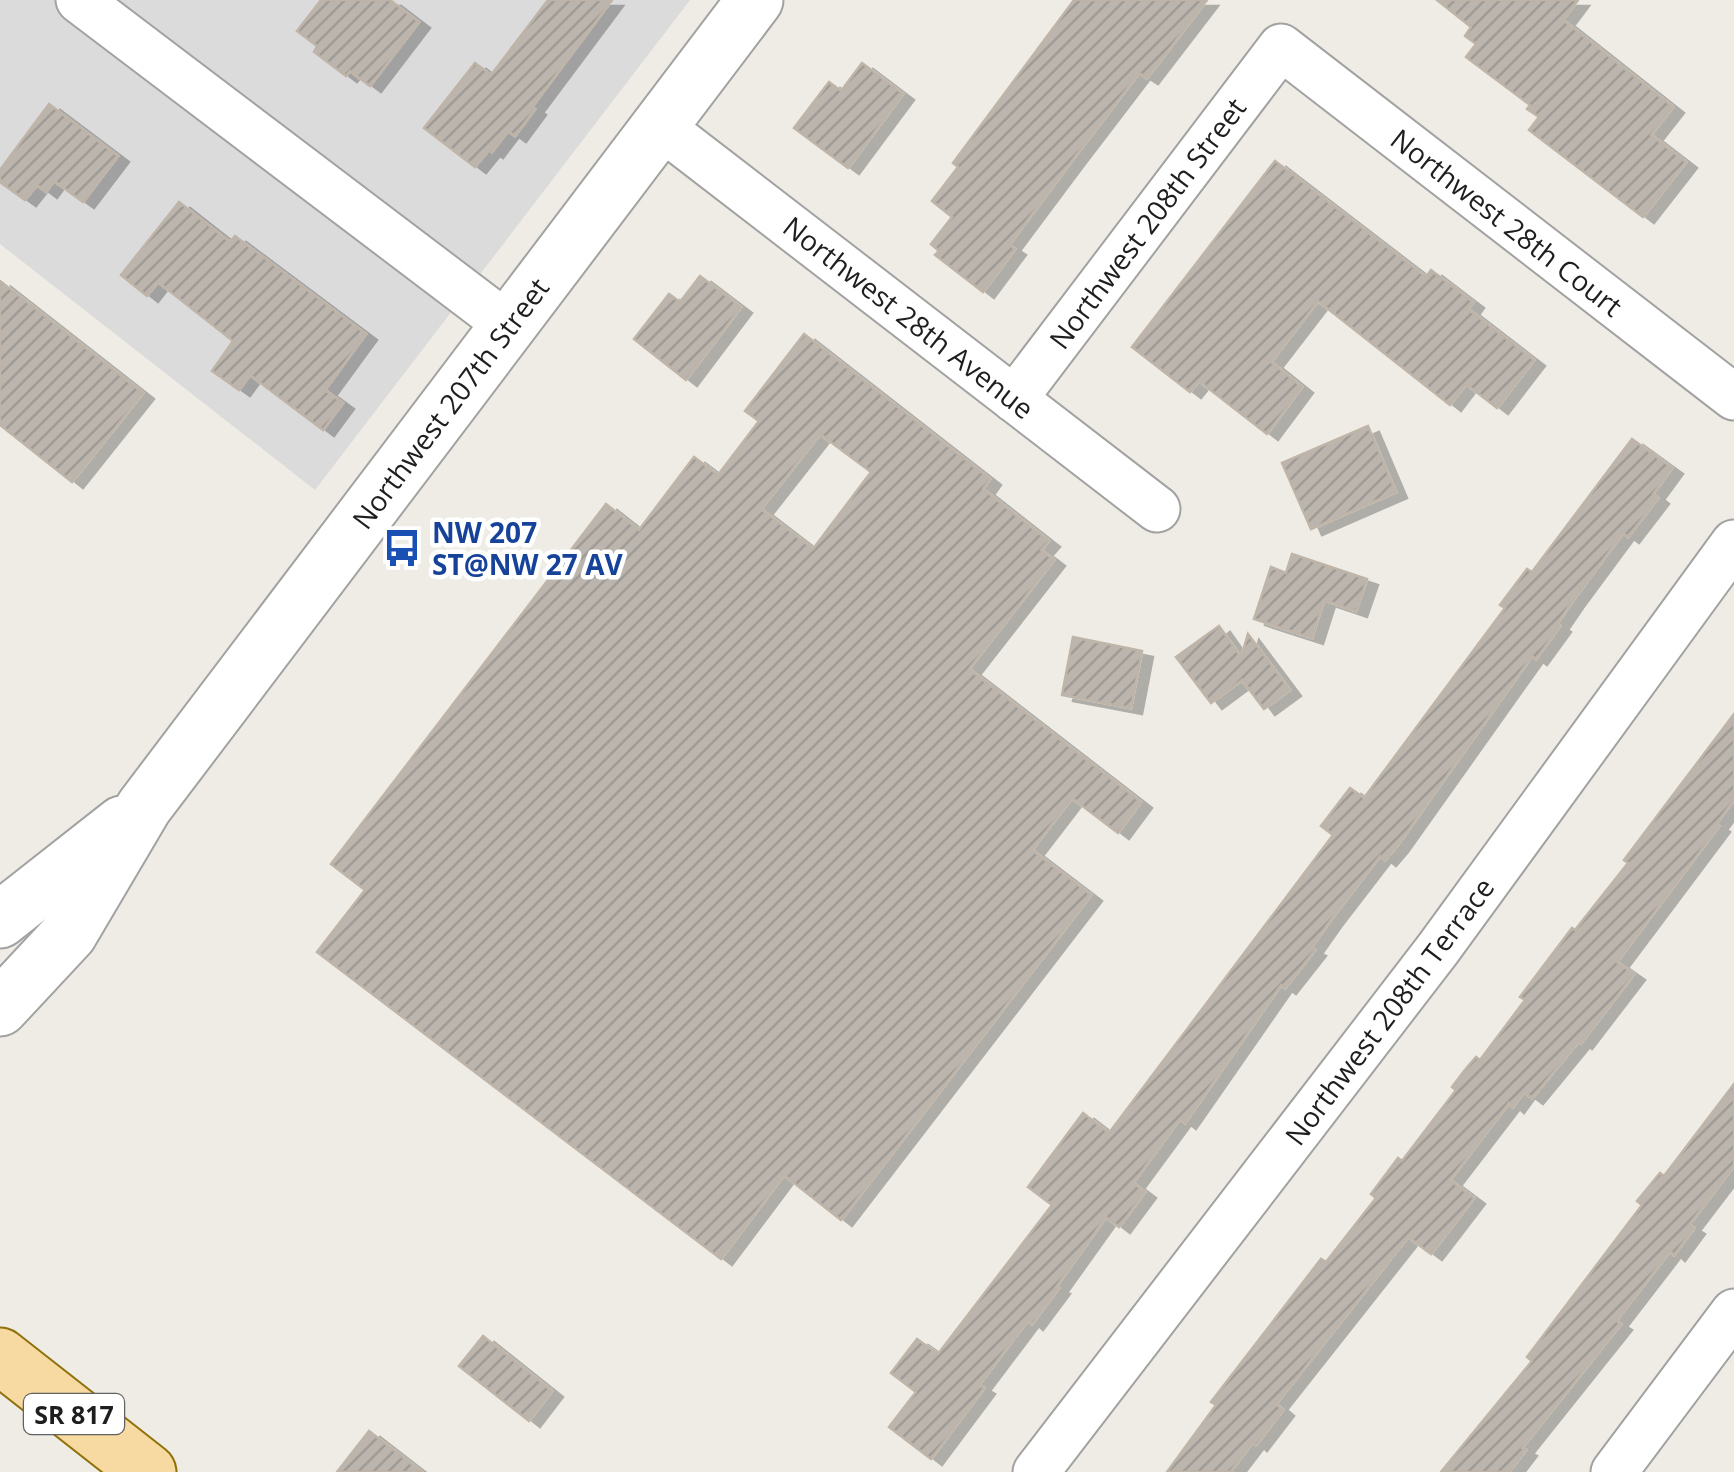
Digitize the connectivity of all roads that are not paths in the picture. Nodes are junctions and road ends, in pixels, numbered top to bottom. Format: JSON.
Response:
{"nodes":[{"id":1,"x":79,"y":0,"type":"edge"},
{"id":2,"x":755,"y":0,"type":"edge"},
{"id":3,"x":1281,"y":47,"type":"joint"},
{"id":4,"x":660,"y":126,"type":"junction"},
{"id":5,"x":509,"y":326,"type":"junction"},
{"id":6,"x":1734,"y":397,"type":"edge"},
{"id":7,"x":1014,"y":399,"type":"junction"},
{"id":8,"x":1157,"y":509,"type":"dead end"},
{"id":9,"x":1734,"y":543,"type":"edge"},
{"id":10,"x":144,"y":807,"type":"junction"},
{"id":11,"x":0,"y":920,"type":"edge"},
{"id":12,"x":0,"y":1008,"type":"edge"},
{"id":13,"x":1734,"y":1312,"type":"edge"},
{"id":14,"x":0,"y":1356,"type":"edge"},
{"id":15,"x":148,"y":1472,"type":"edge"},
{"id":16,"x":1036,"y":1472,"type":"edge"},
{"id":17,"x":1614,"y":1472,"type":"edge"}],
"edges":[{"from":1,"to":5,"type":"street"},
{"from":2,"to":4,"type":"street","name":"Northwest 207th Street"},
{"from":3,"to":6,"type":"street","name":"Northwest 28th Court"},
{"from":3,"to":7,"type":"street","name":"Northwest 208th Street"},
{"from":4,"to":5,"type":"street","name":"Northwest 207th Street"},
{"from":4,"to":7,"type":"street","name":"Northwest 28th Avenue"},
{"from":5,"to":10,"type":"street","name":"Northwest 207th Street"},
{"from":7,"to":8,"type":"street","name":"Northwest 28th Avenue"},
{"from":9,"to":16,"type":"street","name":"Northwest 208th Terrace"},
{"from":10,"to":11,"type":"street","name":"Northwest 207th Street"},
{"from":10,"to":12,"type":"street","name":"Northwest 207th Street"},
{"from":13,"to":17,"type":"street"},
{"from":14,"to":15,"type":"main road","number":"SR 817"}]}
